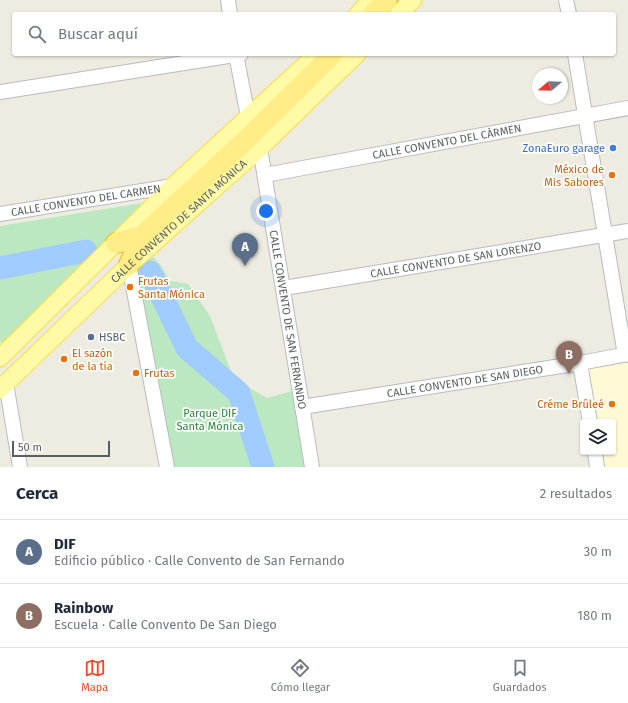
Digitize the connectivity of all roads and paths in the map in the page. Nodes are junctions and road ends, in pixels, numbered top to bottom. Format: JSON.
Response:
{"nodes":[{"id":1,"x":228,"y":0,"type":"edge"},
{"id":2,"x":371,"y":0,"type":"edge"},
{"id":3,"x":387,"y":0,"type":"edge"},
{"id":4,"x":412,"y":0,"type":"edge"},
{"id":5,"x":566,"y":0,"type":"edge"},
{"id":6,"x":230,"y":12,"type":"edge"},
{"id":7,"x":360,"y":12,"type":"edge"},
{"id":8,"x":375,"y":12,"type":"edge"},
{"id":9,"x":400,"y":12,"type":"edge"},
{"id":10,"x":569,"y":12,"type":"edge"},
{"id":11,"x":225,"y":56,"type":"edge"},
{"id":12,"x":238,"y":56,"type":"edge"},
{"id":13,"x":315,"y":56,"type":"edge"},
{"id":14,"x":331,"y":56,"type":"edge"},
{"id":15,"x":354,"y":56,"type":"edge"},
{"id":16,"x":575,"y":56,"type":"edge"},
{"id":17,"x":0,"y":92,"type":"edge"},
{"id":18,"x":628,"y":108,"type":"edge"},
{"id":19,"x":585,"y":115,"type":"junction"},
{"id":20,"x":253,"y":134,"type":"junction"},
{"id":21,"x":265,"y":176,"type":"junction"},
{"id":22,"x":173,"y":186,"type":"junction"},
{"id":23,"x":0,"y":214,"type":"edge"},
{"id":24,"x":628,"y":231,"type":"edge"},
{"id":25,"x":605,"y":235,"type":"junction"},
{"id":26,"x":142,"y":236,"type":"junction"},
{"id":27,"x":116,"y":242,"type":"junction"},
{"id":28,"x":129,"y":265,"type":"junction"},
{"id":29,"x":284,"y":288,"type":"junction"},
{"id":30,"x":17,"y":341,"type":"junction"},
{"id":31,"x":0,"y":344,"type":"edge"},
{"id":32,"x":626,"y":354,"type":"edge"},
{"id":33,"x":0,"y":358,"type":"edge"},
{"id":34,"x":580,"y":363,"type":"junction"},
{"id":35,"x":3,"y":386,"type":"edge"},
{"id":36,"x":302,"y":408,"type":"junction"},
{"id":37,"x":589,"y":419,"type":"edge"},
{"id":38,"x":595,"y":455,"type":"edge"},
{"id":39,"x":20,"y":467,"type":"edge"},
{"id":40,"x":167,"y":467,"type":"edge"},
{"id":41,"x":312,"y":467,"type":"edge"},
{"id":42,"x":597,"y":467,"type":"edge"}],
"edges":[{"from":1,"to":6,"type":"street"},
{"from":2,"to":7,"type":"main road"},
{"from":3,"to":8,"type":"highway"},
{"from":4,"to":9,"type":"main road"},
{"from":5,"to":10,"type":"street"},
{"from":11,"to":17,"type":"street"},
{"from":12,"to":20,"type":"street","name":"CALLE CONVENTO DE SAN FERNANDO"},
{"from":13,"to":20,"type":"main road","name":"CALLE CONVENTO DE SANTA MÓNICA"},
{"from":14,"to":20,"type":"highway"},
{"from":15,"to":20,"type":"main road","name":"CALLE CONVENTO DE SANTA MÓNICA"},
{"from":16,"to":19,"type":"street"},
{"from":18,"to":19,"type":"street","name":"CALLE CONVENTO DEL CÁRMEN"},
{"from":19,"to":21,"type":"street","name":"CALLE CONVENTO DEL CÁRMEN"},
{"from":19,"to":25,"type":"street"},
{"from":20,"to":21,"type":"street","name":"CALLE CONVENTO DE SAN FERNANDO"},
{"from":20,"to":22,"type":"main road","name":"CALLE CONVENTO DE SANTA MÓNICA"},
{"from":20,"to":26,"type":"highway"},
{"from":20,"to":28,"type":"main road","name":"CALLE CONVENTO DE SANTA MÓNICA"},
{"from":21,"to":29,"type":"street","name":"CALLE CONVENTO DE SAN FERNANDO"},
{"from":22,"to":23,"type":"street","name":"CALLE CONVENTO DEL CARMEN"},
{"from":22,"to":27,"type":"main road","name":"CALLE CONVENTO DE SANTA MÓNICA"},
{"from":24,"to":25,"type":"street","name":"CALLE CONVENTO DE SAN LORENZO"},
{"from":25,"to":29,"type":"street","name":"CALLE CONVENTO DE SAN LORENZO"},
{"from":25,"to":32,"type":"street"},
{"from":26,"to":27,"type":"highway"},
{"from":26,"to":28,"type":"highway"},
{"from":27,"to":30,"type":"main road","name":"CALLE CONVENTO DE SANTA MÓNICA"},
{"from":28,"to":35,"type":"main road","name":"CALLE CONVENTO DE SANTA MÓNICA"},
{"from":28,"to":40,"type":"street"},
{"from":29,"to":36,"type":"street","name":"CALLE CONVENTO DE SAN FERNANDO"},
{"from":30,"to":31,"type":"street"},
{"from":30,"to":33,"type":"main road","name":"CALLE CONVENTO DE SANTA MÓNICA"},
{"from":32,"to":34,"type":"street","name":"CALLE CONVENTO DE SAN DIEGO"},
{"from":34,"to":36,"type":"street","name":"CALLE CONVENTO DE SAN DIEGO"},
{"from":34,"to":37,"type":"street"},
{"from":35,"to":39,"type":"street"},
{"from":36,"to":41,"type":"street","name":"CALLE CONVENTO DE SAN FERNANDO"},
{"from":38,"to":42,"type":"street"}]}
